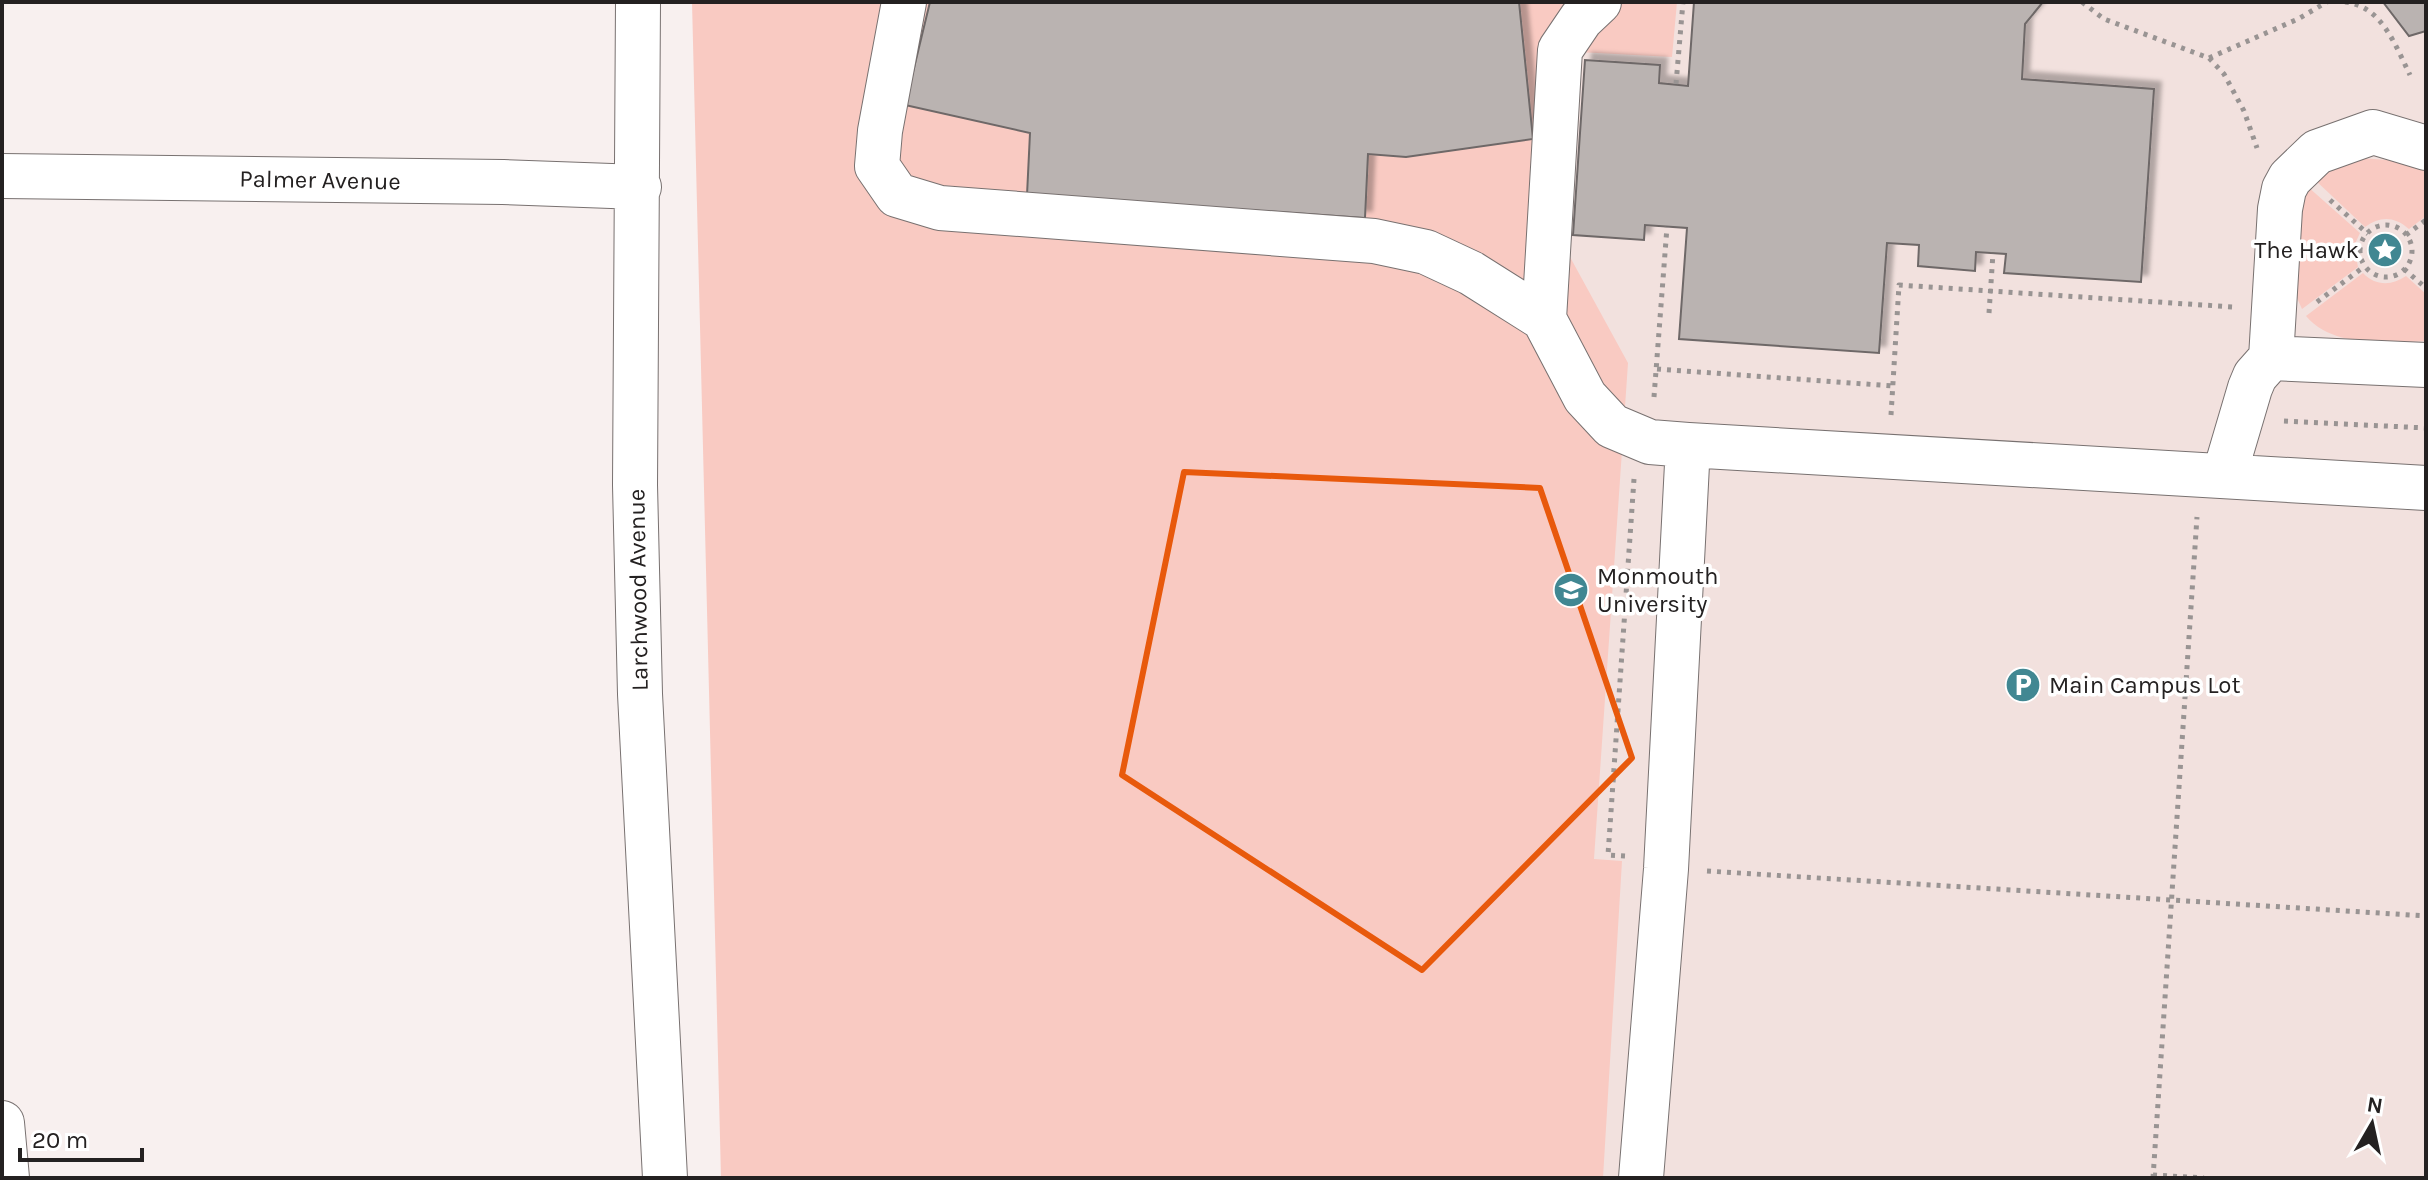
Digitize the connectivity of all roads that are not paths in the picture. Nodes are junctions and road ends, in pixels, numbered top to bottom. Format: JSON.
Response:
{"nodes":[{"id":1,"x":638,"y":2,"type":"edge"},
{"id":2,"x":904,"y":2,"type":"edge"},
{"id":3,"x":1599,"y":2,"type":"edge"},
{"id":4,"x":2418,"y":94,"type":"edge"},
{"id":5,"x":2373,"y":132,"type":"junction"},
{"id":6,"x":2426,"y":148,"type":"edge"},
{"id":7,"x":2,"y":176,"type":"edge"},
{"id":8,"x":639,"y":187,"type":"junction"},
{"id":9,"x":1544,"y":319,"type":"junction"},
{"id":10,"x":2271,"y":358,"type":"junction"},
{"id":11,"x":2426,"y":365,"type":"edge"},
{"id":12,"x":1688,"y":445,"type":"junction"},
{"id":13,"x":2224,"y":476,"type":"junction"},
{"id":14,"x":2426,"y":488,"type":"edge"},
{"id":15,"x":2,"y":1123,"type":"edge"},
{"id":16,"x":7,"y":1178,"type":"edge"},
{"id":17,"x":665,"y":1178,"type":"edge"},
{"id":18,"x":1641,"y":1178,"type":"edge"}],
"edges":[{"from":1,"to":8,"type":"street","name":"Larchwood Avenue"},
{"from":2,"to":9,"type":"street"},
{"from":3,"to":9,"type":"street"},
{"from":4,"to":5,"type":"street"},
{"from":5,"to":6,"type":"street"},
{"from":5,"to":10,"type":"street"},
{"from":7,"to":8,"type":"street","name":"Palmer Avenue"},
{"from":8,"to":17,"type":"street","name":"Larchwood Avenue"},
{"from":9,"to":12,"type":"street"},
{"from":10,"to":11,"type":"street"},
{"from":10,"to":13,"type":"street"},
{"from":12,"to":13,"type":"street"},
{"from":12,"to":18,"type":"street"},
{"from":13,"to":14,"type":"street"},
{"from":15,"to":16,"type":"street"}]}
